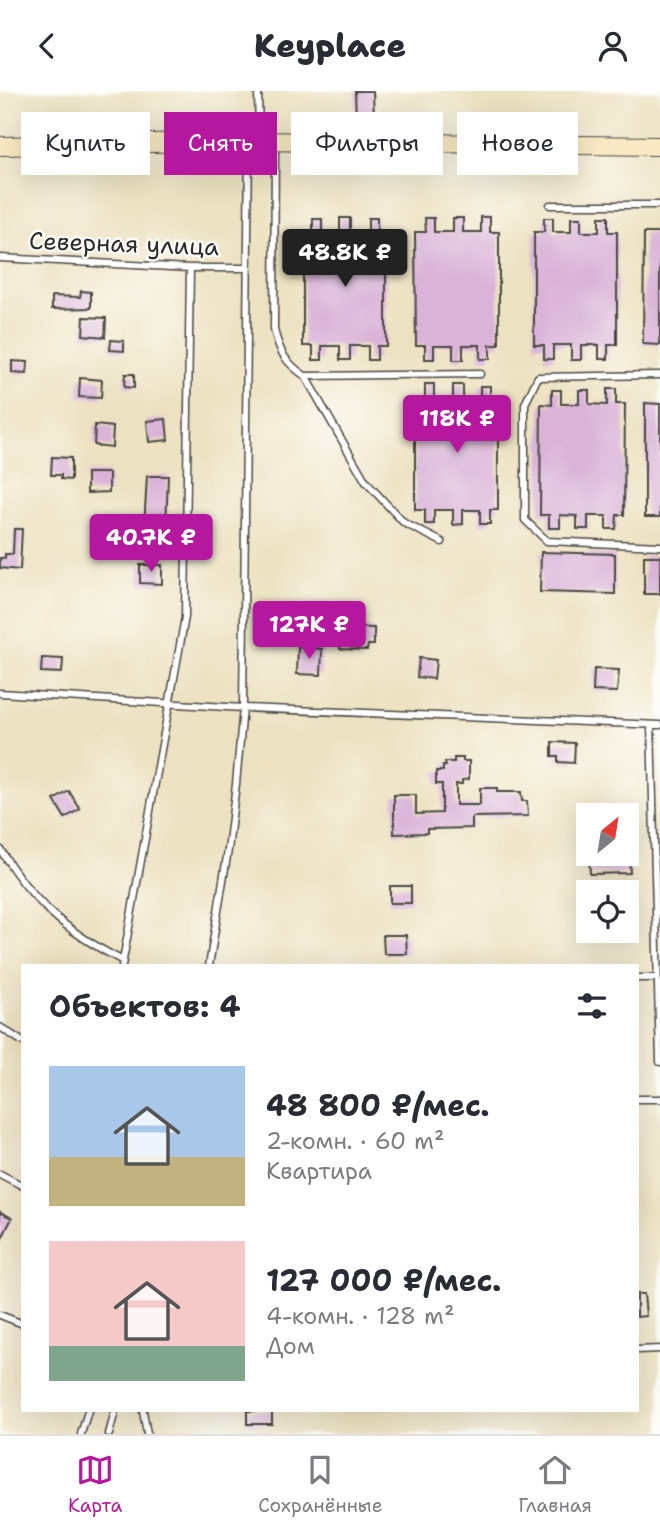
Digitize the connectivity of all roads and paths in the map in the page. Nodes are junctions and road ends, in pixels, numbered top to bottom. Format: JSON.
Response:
{"nodes":[{"id":1,"x":258,"y":91,"type":"edge"},
{"id":2,"x":259,"y":112,"type":"edge"},
{"id":3,"x":277,"y":141,"type":"edge"},
{"id":4,"x":164,"y":143,"type":"edge"},
{"id":5,"x":0,"y":146,"type":"edge"},
{"id":6,"x":660,"y":146,"type":"edge"},
{"id":7,"x":257,"y":175,"type":"edge"},
{"id":8,"x":263,"y":175,"type":"edge"},
{"id":9,"x":550,"y":205,"type":"dead end"},
{"id":10,"x":660,"y":205,"type":"edge"},
{"id":11,"x":0,"y":258,"type":"edge"},
{"id":12,"x":190,"y":268,"type":"junction"},
{"id":13,"x":247,"y":268,"type":"junction"},
{"id":14,"x":480,"y":374,"type":"dead end"},
{"id":15,"x":660,"y":375,"type":"edge"},
{"id":16,"x":305,"y":376,"type":"junction"},
{"id":17,"x":442,"y":542,"type":"dead end"},
{"id":18,"x":660,"y":546,"type":"edge"},
{"id":19,"x":0,"y":693,"type":"edge"},
{"id":20,"x":169,"y":702,"type":"junction"},
{"id":21,"x":243,"y":708,"type":"junction"},
{"id":22,"x":651,"y":725,"type":"junction"},
{"id":23,"x":660,"y":725,"type":"edge"},
{"id":24,"x":0,"y":849,"type":"edge"},
{"id":25,"x":122,"y":963,"type":"edge"},
{"id":26,"x":209,"y":964,"type":"edge"},
{"id":27,"x":639,"y":978,"type":"edge"},
{"id":28,"x":657,"y":978,"type":"junction"},
{"id":29,"x":0,"y":1027,"type":"edge"},
{"id":30,"x":21,"y":1041,"type":"edge"},
{"id":31,"x":660,"y":1062,"type":"edge"},
{"id":32,"x":639,"y":1099,"type":"edge"},
{"id":33,"x":660,"y":1099,"type":"edge"},
{"id":34,"x":0,"y":1174,"type":"edge"},
{"id":35,"x":21,"y":1185,"type":"edge"},
{"id":36,"x":0,"y":1315,"type":"edge"},
{"id":37,"x":21,"y":1323,"type":"edge"},
{"id":38,"x":660,"y":1349,"type":"edge"},
{"id":39,"x":639,"y":1350,"type":"edge"},
{"id":40,"x":88,"y":1412,"type":"edge"},
{"id":41,"x":115,"y":1412,"type":"edge"},
{"id":42,"x":143,"y":1412,"type":"edge"},
{"id":43,"x":81,"y":1434,"type":"edge"},
{"id":44,"x":109,"y":1434,"type":"edge"},
{"id":45,"x":147,"y":1434,"type":"edge"}],
"edges":[{"from":1,"to":2,"type":"lane"},
{"from":3,"to":6,"type":"main road"},
{"from":4,"to":5,"type":"main road"},
{"from":7,"to":13,"type":"lane"},
{"from":8,"to":16,"type":"lane"},
{"from":9,"to":10,"type":"lane"},
{"from":11,"to":12,"type":"lane","name":"Северная улица"},
{"from":12,"to":13,"type":"lane","name":"Северная улица"},
{"from":12,"to":20,"type":"lane"},
{"from":13,"to":21,"type":"lane"},
{"from":14,"to":16,"type":"lane"},
{"from":15,"to":18,"type":"lane"},
{"from":16,"to":17,"type":"lane"},
{"from":19,"to":20,"type":"lane"},
{"from":20,"to":21,"type":"lane"},
{"from":20,"to":25,"type":"lane"},
{"from":21,"to":22,"type":"lane"},
{"from":21,"to":26,"type":"lane"},
{"from":22,"to":23,"type":"lane"},
{"from":22,"to":28,"type":"lane"},
{"from":24,"to":25,"type":"lane"},
{"from":27,"to":28,"type":"lane"},
{"from":28,"to":31,"type":"lane"},
{"from":29,"to":30,"type":"lane"},
{"from":32,"to":33,"type":"lane"},
{"from":34,"to":35,"type":"lane"},
{"from":36,"to":37,"type":"lane"},
{"from":38,"to":39,"type":"lane"},
{"from":40,"to":43,"type":"lane"},
{"from":41,"to":44,"type":"lane"},
{"from":42,"to":45,"type":"lane"}]}
